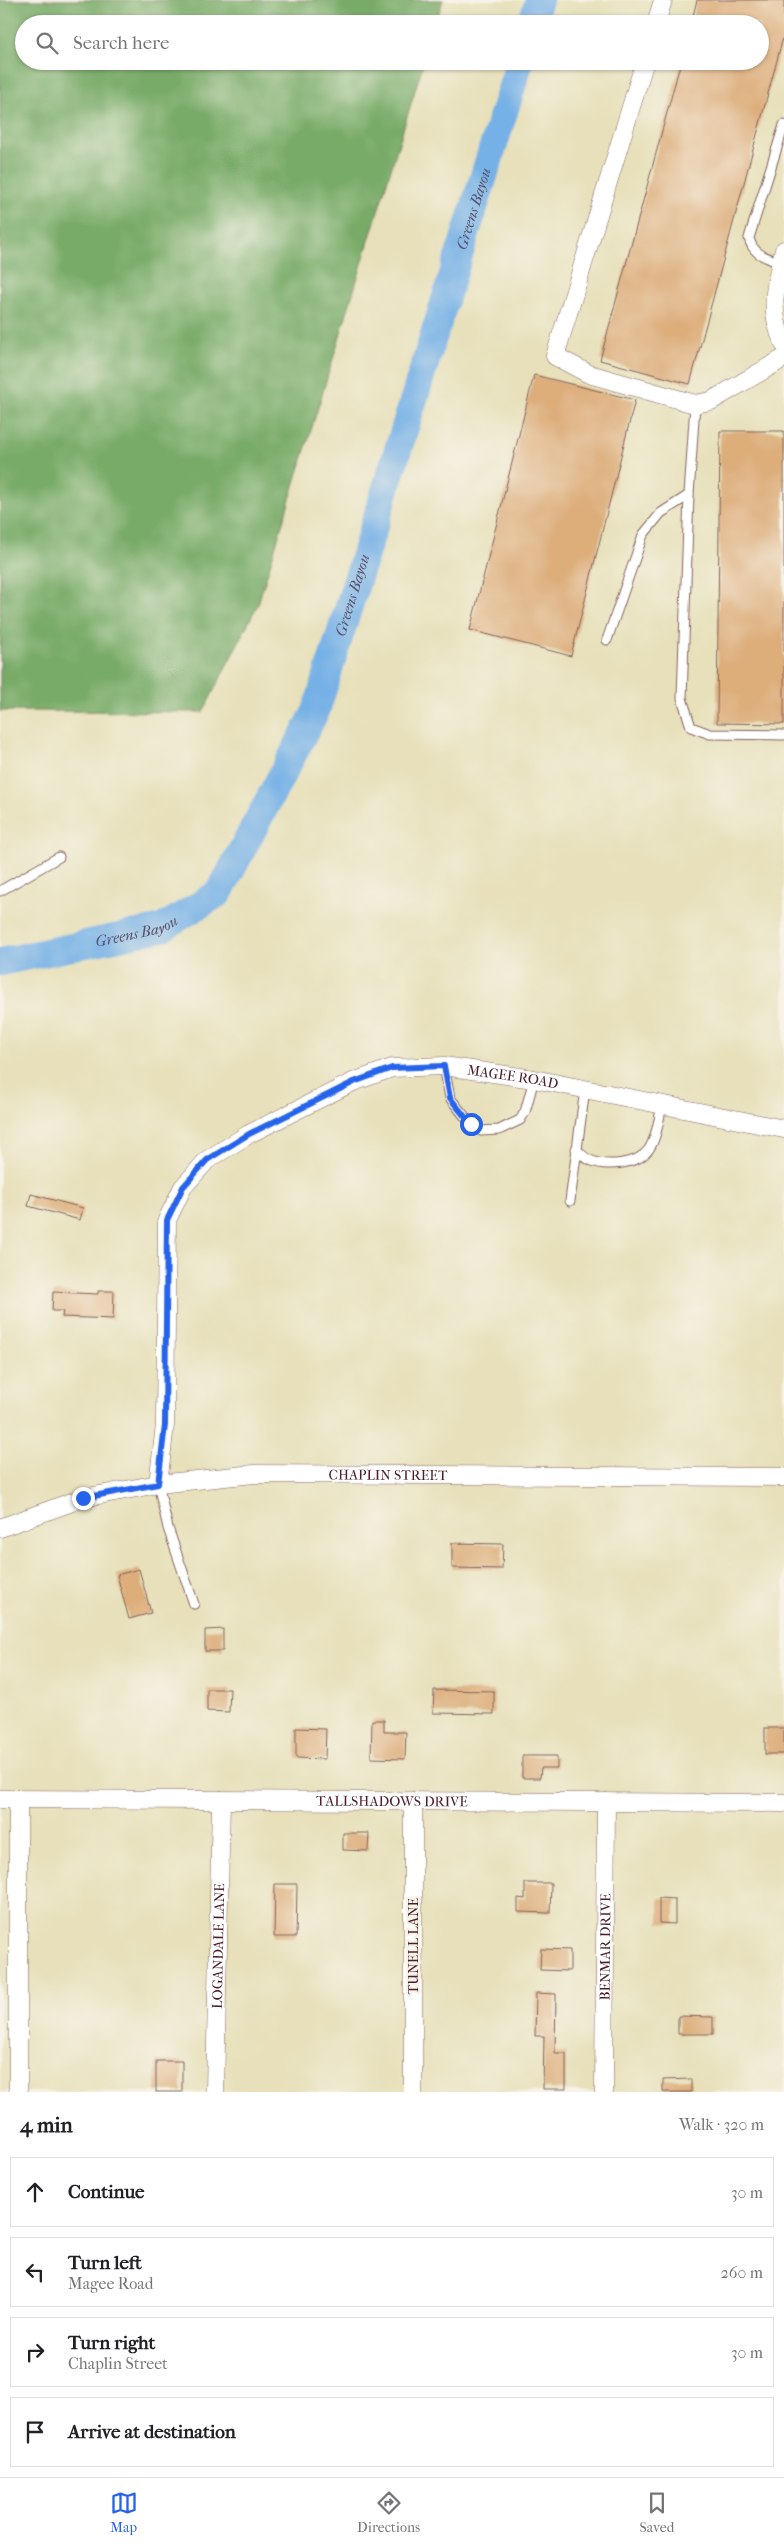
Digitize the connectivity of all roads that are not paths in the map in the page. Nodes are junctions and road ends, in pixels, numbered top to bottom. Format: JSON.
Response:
{"nodes":[{"id":1,"x":663,"y":0,"type":"edge"},
{"id":2,"x":659,"y":15,"type":"edge"},
{"id":3,"x":642,"y":70,"type":"edge"},
{"id":4,"x":784,"y":125,"type":"edge"},
{"id":5,"x":782,"y":256,"type":"edge"},
{"id":6,"x":784,"y":344,"type":"edge"},
{"id":7,"x":784,"y":358,"type":"edge"},
{"id":8,"x":695,"y":404,"type":"junction"},
{"id":9,"x":689,"y":495,"type":"junction"},
{"id":10,"x":607,"y":640,"type":"dead end"},
{"id":11,"x":784,"y":735,"type":"edge"},
{"id":12,"x":59,"y":856,"type":"dead end"},
{"id":13,"x":0,"y":891,"type":"edge"},
{"id":14,"x":444,"y":1066,"type":"junction"},
{"id":15,"x":534,"y":1080,"type":"junction"},
{"id":16,"x":585,"y":1089,"type":"junction"},
{"id":17,"x":662,"y":1105,"type":"junction"},
{"id":18,"x":784,"y":1129,"type":"edge"},
{"id":19,"x":576,"y":1149,"type":"junction"},
{"id":20,"x":570,"y":1201,"type":"dead end"},
{"id":21,"x":784,"y":1477,"type":"edge"},
{"id":22,"x":158,"y":1484,"type":"junction"},
{"id":23,"x":0,"y":1528,"type":"edge"},
{"id":24,"x":194,"y":1604,"type":"dead end"},
{"id":25,"x":0,"y":1799,"type":"edge"},
{"id":26,"x":18,"y":1799,"type":"junction"},
{"id":27,"x":221,"y":1800,"type":"junction"},
{"id":28,"x":413,"y":1801,"type":"junction"},
{"id":29,"x":606,"y":1802,"type":"junction"},
{"id":30,"x":784,"y":1803,"type":"edge"},
{"id":31,"x":18,"y":2092,"type":"edge"},
{"id":32,"x":215,"y":2092,"type":"edge"},
{"id":33,"x":412,"y":2092,"type":"edge"},
{"id":34,"x":604,"y":2092,"type":"edge"}],
"edges":[{"from":1,"to":2,"type":"street"},
{"from":3,"to":8,"type":"street"},
{"from":4,"to":5,"type":"lane"},
{"from":5,"to":6,"type":"street"},
{"from":7,"to":8,"type":"street"},
{"from":8,"to":9,"type":"lane"},
{"from":9,"to":10,"type":"lane"},
{"from":9,"to":11,"type":"lane"},
{"from":12,"to":13,"type":"lane"},
{"from":14,"to":15,"type":"street","name":"MAGEE ROAD"},
{"from":14,"to":15,"type":"lane"},
{"from":14,"to":22,"type":"street","name":"MAGEE ROAD"},
{"from":15,"to":16,"type":"street","name":"MAGEE ROAD"},
{"from":16,"to":17,"type":"street","name":"MAGEE ROAD"},
{"from":16,"to":19,"type":"lane"},
{"from":17,"to":18,"type":"street","name":"MAGEE ROAD"},
{"from":17,"to":19,"type":"lane"},
{"from":19,"to":20,"type":"lane"},
{"from":21,"to":22,"type":"street","name":"CHAPLIN STREET"},
{"from":22,"to":23,"type":"street","name":"CHAPLIN STREET"},
{"from":22,"to":24,"type":"lane"},
{"from":25,"to":26,"type":"street","name":"TALLSHADOWS DRIVE"},
{"from":26,"to":27,"type":"street","name":"TALLSHADOWS DRIVE"},
{"from":26,"to":31,"type":"street"},
{"from":27,"to":28,"type":"street","name":"TALLSHADOWS DRIVE"},
{"from":27,"to":32,"type":"street","name":"LOGANDALE LANE"},
{"from":28,"to":29,"type":"street","name":"TALLSHADOWS DRIVE"},
{"from":28,"to":33,"type":"street","name":"TUNELL LANE"},
{"from":29,"to":30,"type":"street","name":"TALLSHADOWS DRIVE"},
{"from":29,"to":34,"type":"street","name":"BENMAR DRIVE"}]}
